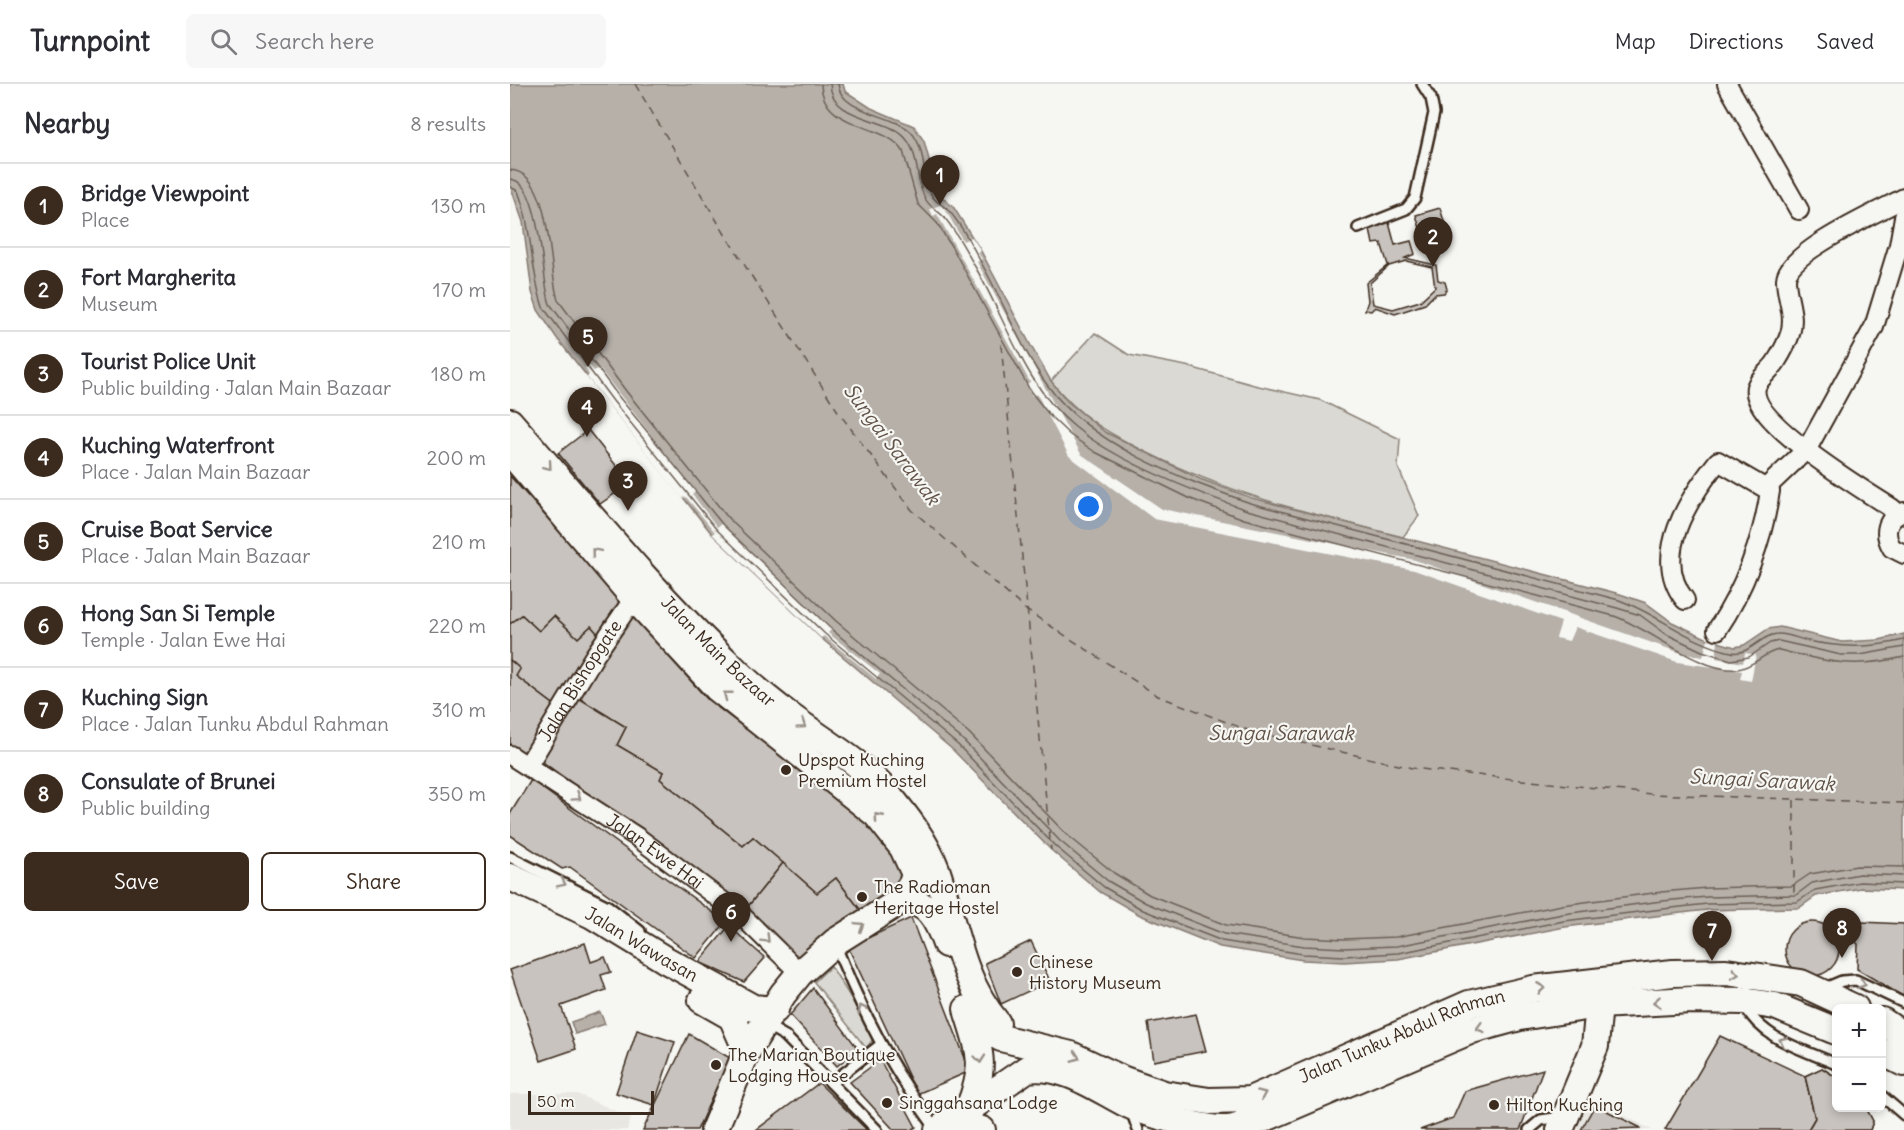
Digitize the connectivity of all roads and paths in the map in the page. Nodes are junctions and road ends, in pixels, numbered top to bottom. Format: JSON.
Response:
{"nodes":[{"id":1,"x":1422,"y":84,"type":"edge"},
{"id":2,"x":1726,"y":84,"type":"edge"},
{"id":3,"x":1904,"y":198,"type":"edge"},
{"id":4,"x":1799,"y":210,"type":"dead end"},
{"id":5,"x":1904,"y":217,"type":"edge"},
{"id":6,"x":1358,"y":228,"type":"dead end"},
{"id":7,"x":510,"y":422,"type":"edge"},
{"id":8,"x":1807,"y":449,"type":"junction"},
{"id":9,"x":510,"y":452,"type":"edge"},
{"id":10,"x":1767,"y":487,"type":"junction"},
{"id":11,"x":1900,"y":514,"type":"edge"},
{"id":12,"x":1904,"y":554,"type":"edge"},
{"id":13,"x":634,"y":598,"type":"junction"},
{"id":14,"x":1685,"y":600,"type":"dead end"},
{"id":15,"x":1717,"y":630,"type":"dead end"},
{"id":16,"x":510,"y":755,"type":"edge"},
{"id":17,"x":528,"y":765,"type":"junction"},
{"id":18,"x":510,"y":857,"type":"edge"},
{"id":19,"x":923,"y":866,"type":"junction"},
{"id":20,"x":510,"y":877,"type":"edge"},
{"id":21,"x":510,"y":895,"type":"edge"},
{"id":22,"x":900,"y":901,"type":"junction"},
{"id":23,"x":946,"y":902,"type":"junction"},
{"id":24,"x":941,"y":928,"type":"junction"},
{"id":25,"x":835,"y":942,"type":"junction"},
{"id":26,"x":664,"y":959,"type":"junction"},
{"id":27,"x":800,"y":973,"type":"junction"},
{"id":28,"x":1818,"y":991,"type":"junction"},
{"id":29,"x":1743,"y":1001,"type":"junction"},
{"id":30,"x":1904,"y":1003,"type":"edge"},
{"id":31,"x":1847,"y":1004,"type":"edge"},
{"id":32,"x":1599,"y":1005,"type":"junction"},
{"id":33,"x":967,"y":1010,"type":"junction"},
{"id":34,"x":770,"y":1017,"type":"junction"},
{"id":35,"x":1886,"y":1024,"type":"edge"},
{"id":36,"x":1832,"y":1029,"type":"edge"},
{"id":37,"x":1904,"y":1036,"type":"edge"},
{"id":38,"x":880,"y":1045,"type":"junction"},
{"id":39,"x":1039,"y":1047,"type":"junction"},
{"id":40,"x":747,"y":1051,"type":"junction"},
{"id":41,"x":1886,"y":1054,"type":"edge"},
{"id":42,"x":1832,"y":1062,"type":"edge"},
{"id":43,"x":1904,"y":1063,"type":"edge"},
{"id":44,"x":831,"y":1083,"type":"junction"},
{"id":45,"x":1886,"y":1100,"type":"edge"},
{"id":46,"x":1129,"y":1105,"type":"junction"},
{"id":47,"x":1904,"y":1115,"type":"edge"},
{"id":48,"x":949,"y":1122,"type":"edge"},
{"id":49,"x":1562,"y":1123,"type":"edge"},
{"id":50,"x":714,"y":1130,"type":"edge"},
{"id":51,"x":877,"y":1130,"type":"edge"},
{"id":52,"x":982,"y":1130,"type":"edge"},
{"id":53,"x":1138,"y":1130,"type":"edge"},
{"id":54,"x":1529,"y":1130,"type":"edge"}],
"edges":[{"from":1,"to":6,"type":"lane"},
{"from":2,"to":4,"type":"street"},
{"from":3,"to":8,"type":"street"},
{"from":5,"to":8,"type":"street"},
{"from":7,"to":19,"type":"main road","name":"Jalan Main Bazaar","one_way":true},
{"from":8,"to":10,"type":"street"},
{"from":8,"to":11,"type":"street"},
{"from":13,"to":9,"type":"main road","name":"Jalan Main Bazaar","one_way":true},
{"from":10,"to":14,"type":"street"},
{"from":10,"to":15,"type":"street"},
{"from":11,"to":12,"type":"street"},
{"from":13,"to":17,"type":"street","name":"Jalan Bishopgate"},
{"from":19,"to":13,"type":"main road","name":"Jalan Main Bazaar","one_way":true},
{"from":16,"to":17,"type":"street","name":"Jalan Ewe Hai"},
{"from":17,"to":27,"type":"street","name":"Jalan Ewe Hai","one_way":true},
{"from":18,"to":26,"type":"lane","one_way":true},
{"from":19,"to":22,"type":"main road"},
{"from":19,"to":23,"type":"main road"},
{"from":20,"to":26,"type":"main road","name":"Jalan Wawasan"},
{"from":21,"to":40,"type":"main road","name":"Jalan Wawasan"},
{"from":22,"to":24,"type":"main road"},
{"from":25,"to":22,"type":"main road","one_way":true},
{"from":23,"to":24,"type":"main road"},
{"from":23,"to":39,"type":"main road"},
{"from":24,"to":33,"type":"main road"},
{"from":25,"to":27,"type":"main road"},
{"from":38,"to":25,"type":"lane","one_way":true},
{"from":26,"to":34,"type":"main road","name":"Jalan Wawasan"},
{"from":27,"to":34,"type":"main road"},
{"from":28,"to":30,"type":"lane","one_way":true},
{"from":28,"to":31,"type":"main road","name":"Jalan Tunku Abdul Rahman"},
{"from":39,"to":28,"type":"main road","name":"Jalan Tunku Abdul Rahman","one_way":true},
{"from":29,"to":32,"type":"main road","name":"Jalan Tunku Abdul Rahman","one_way":true},
{"from":29,"to":36,"type":"main road","name":"Jalan Tunku Abdul Rahman"},
{"from":42,"to":29,"type":"lane","one_way":true},
{"from":32,"to":46,"type":"main road","name":"Jalan Tunku Abdul Rahman","one_way":true},
{"from":32,"to":49,"type":"main road"},
{"from":33,"to":39,"type":"main road","name":"Jalan Tunku Abdul Rahman"},
{"from":33,"to":48,"type":"main road","one_way":true},
{"from":34,"to":40,"type":"main road"},
{"from":34,"to":44,"type":"lane"},
{"from":35,"to":37,"type":"main road"},
{"from":38,"to":44,"type":"lane"},
{"from":38,"to":48,"type":"lane"},
{"from":40,"to":50,"type":"main road"},
{"from":41,"to":43,"type":"main road"},
{"from":44,"to":51,"type":"lane"},
{"from":45,"to":47,"type":"lane"},
{"from":46,"to":48,"type":"main road","name":"Jalan Tunku Abdul Rahman"},
{"from":46,"to":53,"type":"lane"},
{"from":48,"to":52,"type":"main road"},
{"from":49,"to":54,"type":"lane"}]}
